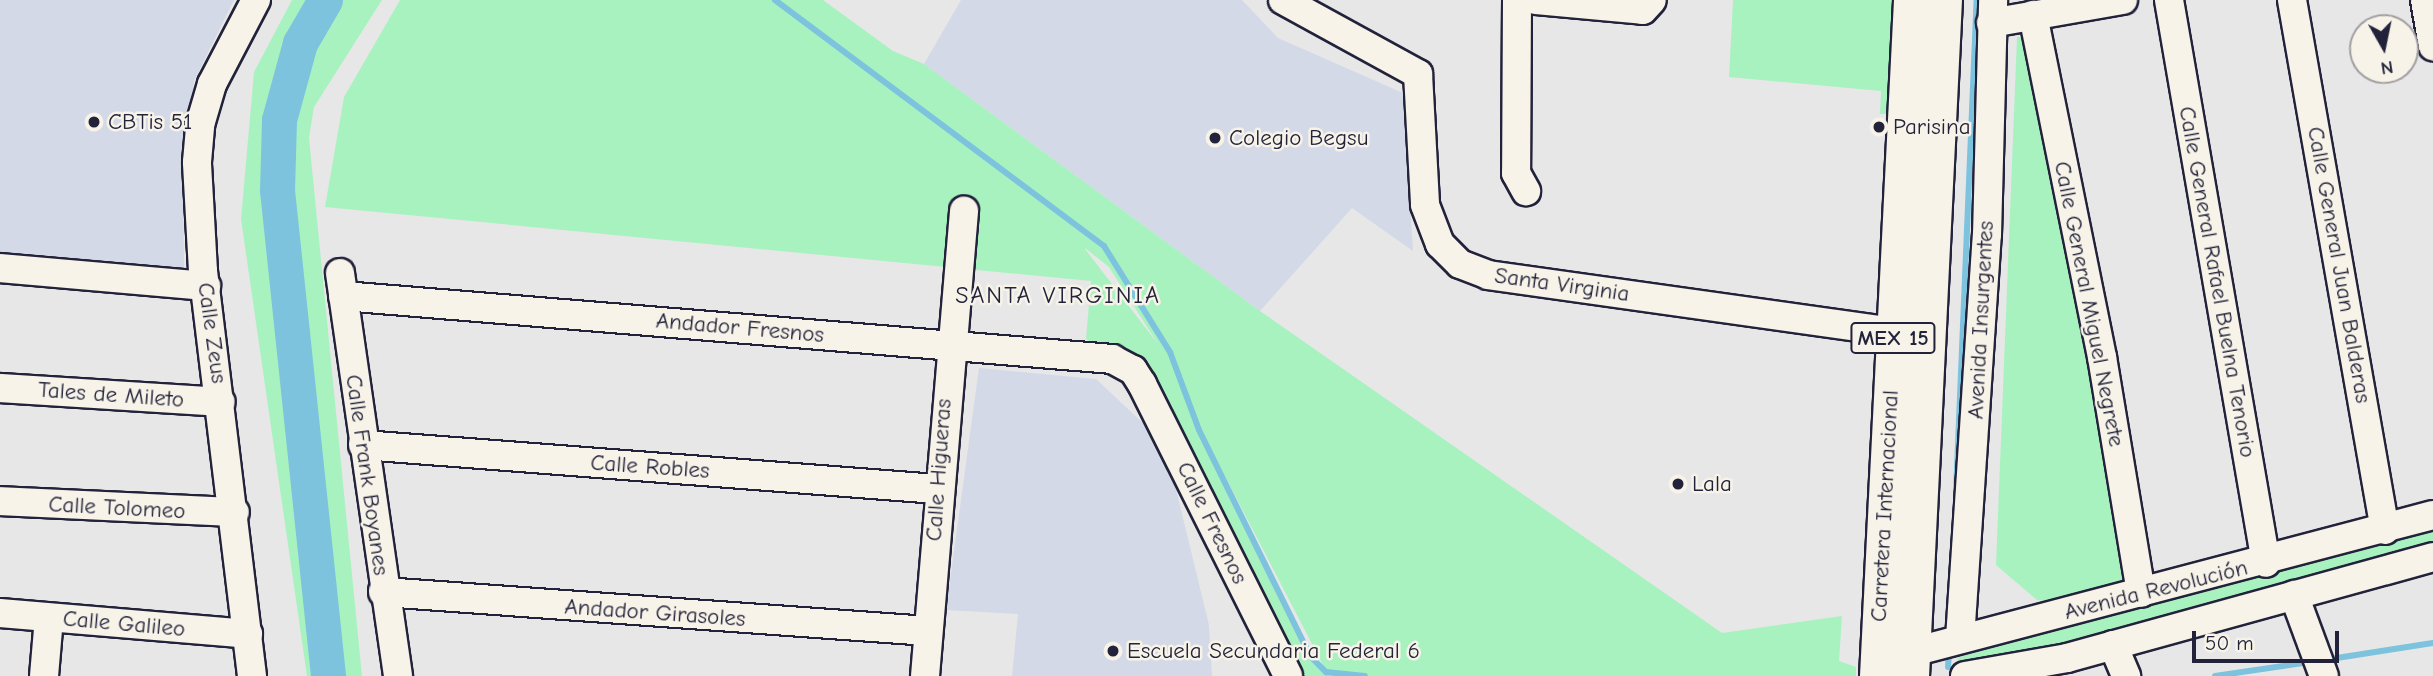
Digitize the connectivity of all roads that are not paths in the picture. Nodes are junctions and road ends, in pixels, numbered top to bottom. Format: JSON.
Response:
{"nodes":[{"id":1,"x":256,"y":0,"type":"edge"},
{"id":2,"x":1283,"y":0,"type":"edge"},
{"id":3,"x":1517,"y":0,"type":"edge"},
{"id":4,"x":1536,"y":0,"type":"edge"},
{"id":5,"x":1911,"y":0,"type":"edge"},
{"id":6,"x":1944,"y":0,"type":"edge"},
{"id":7,"x":2123,"y":0,"type":"edge"},
{"id":8,"x":2169,"y":0,"type":"edge"},
{"id":9,"x":2292,"y":0,"type":"edge"},
{"id":10,"x":2425,"y":0,"type":"edge"},
{"id":11,"x":1651,"y":3,"type":"edge"},
{"id":12,"x":1992,"y":11,"type":"edge"},
{"id":13,"x":2033,"y":15,"type":"junction"},
{"id":14,"x":2433,"y":46,"type":"edge"},
{"id":15,"x":1526,"y":191,"type":"dead end"},
{"id":16,"x":964,"y":211,"type":"dead end"},
{"id":17,"x":0,"y":268,"type":"edge"},
{"id":18,"x":341,"y":284,"type":"joint"},
{"id":19,"x":206,"y":286,"type":"junction"},
{"id":20,"x":1893,"y":332,"type":"junction"},
{"id":21,"x":949,"y":345,"type":"junction"},
{"id":22,"x":1133,"y":370,"type":"joint"},
{"id":23,"x":0,"y":388,"type":"edge"},
{"id":24,"x":221,"y":402,"type":"junction"},
{"id":25,"x":363,"y":445,"type":"junction"},
{"id":26,"x":938,"y":489,"type":"junction"},
{"id":27,"x":0,"y":501,"type":"edge"},
{"id":28,"x":235,"y":512,"type":"junction"},
{"id":29,"x":2433,"y":515,"type":"edge"},
{"id":30,"x":2385,"y":530,"type":"junction"},
{"id":31,"x":2433,"y":556,"type":"edge"},
{"id":32,"x":2266,"y":563,"type":"junction"},
{"id":33,"x":383,"y":592,"type":"junction"},
{"id":34,"x":2141,"y":593,"type":"junction"},
{"id":35,"x":2294,"y":595,"type":"junction"},
{"id":36,"x":0,"y":613,"type":"edge"},
{"id":37,"x":49,"y":618,"type":"junction"},
{"id":38,"x":928,"y":631,"type":"junction"},
{"id":39,"x":248,"y":634,"type":"junction"},
{"id":40,"x":1960,"y":639,"type":"junction"},
{"id":41,"x":2113,"y":645,"type":"junction"},
{"id":42,"x":1912,"y":664,"type":"edge"},
{"id":43,"x":1877,"y":668,"type":"edge"},
{"id":44,"x":44,"y":676,"type":"edge"},
{"id":45,"x":252,"y":676,"type":"edge"},
{"id":46,"x":398,"y":676,"type":"edge"},
{"id":47,"x":925,"y":676,"type":"edge"},
{"id":48,"x":1288,"y":676,"type":"edge"},
{"id":49,"x":1965,"y":676,"type":"edge"},
{"id":50,"x":2126,"y":676,"type":"edge"},
{"id":51,"x":2324,"y":676,"type":"edge"}],
"edges":[{"from":1,"to":19,"type":"street","name":"Calle Zeus"},
{"from":2,"to":20,"type":"street","name":"Santa Virginia"},
{"from":3,"to":15,"type":"street"},
{"from":4,"to":11,"type":"street"},
{"from":5,"to":20,"type":"main road","name":"Carretera Internacional","number":"MEX 15"},
{"from":6,"to":42,"type":"main road","name":"Carretera Internacional","number":"MEX 15"},
{"from":7,"to":13,"type":"street"},
{"from":8,"to":32,"type":"street","name":"Calle General Rafael Buelna Tenorio"},
{"from":9,"to":30,"type":"street","name":"Calle General Juan Balderas"},
{"from":10,"to":14,"type":"street"},
{"from":12,"to":13,"type":"street"},
{"from":12,"to":40,"type":"street","name":"Avenida Insurgentes"},
{"from":13,"to":34,"type":"street","name":"Calle General Miguel Negrete"},
{"from":16,"to":21,"type":"street","name":"Calle Higueras"},
{"from":17,"to":19,"type":"street"},
{"from":18,"to":21,"type":"street","name":"Andador Fresnos"},
{"from":18,"to":25,"type":"street","name":"Calle Frank Boyanes"},
{"from":19,"to":24,"type":"street","name":"Calle Zeus"},
{"from":20,"to":43,"type":"main road","name":"Carretera Internacional","number":"MEX 15"},
{"from":21,"to":22,"type":"street","name":"Andador Fresnos"},
{"from":21,"to":26,"type":"street","name":"Calle Higueras"},
{"from":22,"to":48,"type":"street","name":"Calle Fresnos"},
{"from":23,"to":24,"type":"street","name":"Tales de Mileto"},
{"from":24,"to":28,"type":"street","name":"Calle Zeus"},
{"from":25,"to":26,"type":"street","name":"Calle Robles"},
{"from":25,"to":33,"type":"street","name":"Calle Frank Boyanes"},
{"from":26,"to":38,"type":"street","name":"Calle Higueras"},
{"from":27,"to":28,"type":"street","name":"Calle Tolomeo"},
{"from":28,"to":39,"type":"street","name":"Calle Zeus"},
{"from":29,"to":30,"type":"street","name":"Avenida Revolución"},
{"from":30,"to":32,"type":"street","name":"Avenida Revolución"},
{"from":31,"to":35,"type":"street","name":"Avenida Revolución"},
{"from":32,"to":34,"type":"street","name":"Avenida Revolución"},
{"from":33,"to":38,"type":"street","name":"Andador Girasoles"},
{"from":33,"to":46,"type":"street","name":"Calle Frank Boyanes"},
{"from":34,"to":40,"type":"street","name":"Avenida Revolución"},
{"from":35,"to":41,"type":"street","name":"Avenida Revolución"},
{"from":35,"to":51,"type":"street"},
{"from":36,"to":37,"type":"street","name":"Calle Galileo"},
{"from":37,"to":39,"type":"street","name":"Calle Galileo"},
{"from":37,"to":44,"type":"street"},
{"from":38,"to":47,"type":"street","name":"Calle Higueras"},
{"from":39,"to":45,"type":"street","name":"Calle Zeus"},
{"from":40,"to":42,"type":"street","name":"Avenida Revolución"},
{"from":41,"to":49,"type":"street","name":"Avenida Revolución"},
{"from":41,"to":50,"type":"street"},
{"from":42,"to":43,"type":"street","name":"Avenida Revolución"}]}
